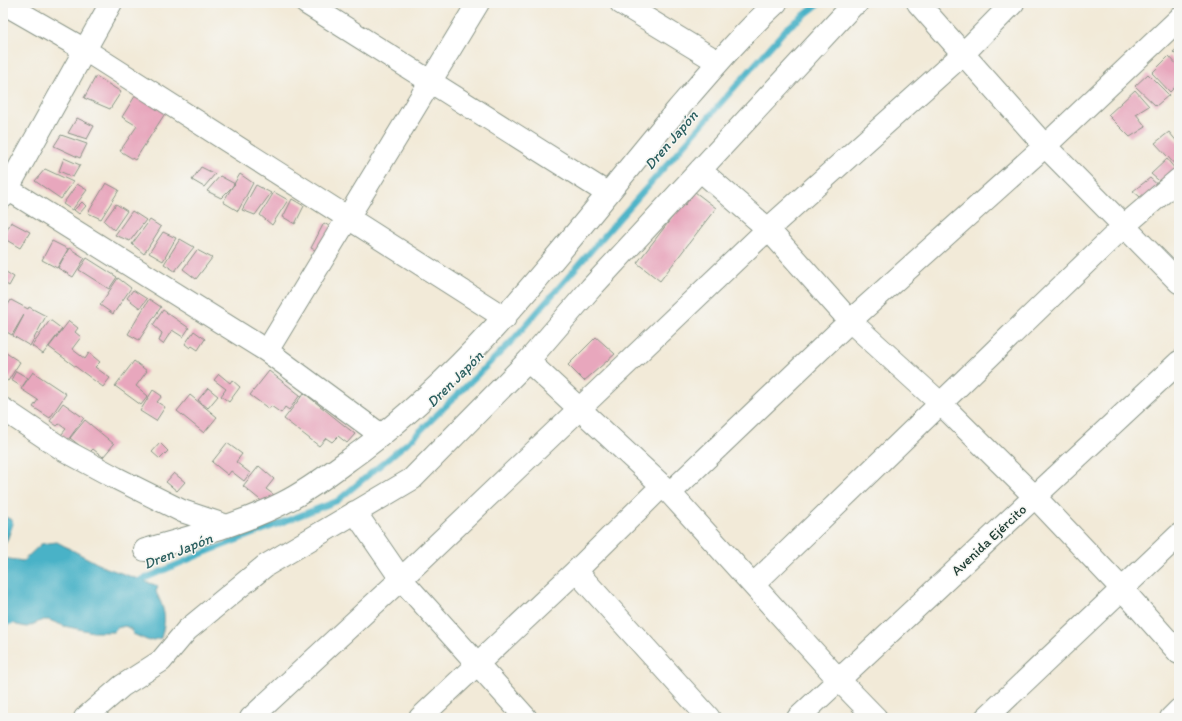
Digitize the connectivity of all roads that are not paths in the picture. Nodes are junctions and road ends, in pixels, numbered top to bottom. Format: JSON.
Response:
{"nodes":[{"id":1,"x":3,"y":3,"type":"edge"},
{"id":2,"x":111,"y":3,"type":"edge"},
{"id":3,"x":306,"y":3,"type":"edge"},
{"id":4,"x":478,"y":3,"type":"edge"},
{"id":5,"x":776,"y":3,"type":"edge"},
{"id":6,"x":857,"y":3,"type":"edge"},
{"id":7,"x":918,"y":3,"type":"edge"},
{"id":8,"x":1014,"y":3,"type":"edge"},
{"id":9,"x":634,"y":6,"type":"edge"},
{"id":10,"x":1179,"y":19,"type":"edge"},
{"id":11,"x":85,"y":50,"type":"junction"},
{"id":12,"x":963,"y":54,"type":"junction"},
{"id":13,"x":718,"y":62,"type":"junction"},
{"id":14,"x":431,"y":82,"type":"junction"},
{"id":15,"x":1045,"y":146,"type":"junction"},
{"id":16,"x":700,"y":170,"type":"junction"},
{"id":17,"x":1179,"y":179,"type":"edge"},
{"id":18,"x":5,"y":191,"type":"edge"},
{"id":19,"x":607,"y":193,"type":"junction"},
{"id":20,"x":348,"y":218,"type":"junction"},
{"id":21,"x":1124,"y":226,"type":"junction"},
{"id":22,"x":768,"y":229,"type":"junction"},
{"id":23,"x":1179,"y":282,"type":"edge"},
{"id":24,"x":505,"y":318,"type":"junction"},
{"id":25,"x":850,"y":321,"type":"junction"},
{"id":26,"x":267,"y":351,"type":"junction"},
{"id":27,"x":528,"y":361,"type":"junction"},
{"id":28,"x":1179,"y":362,"type":"edge"},
{"id":29,"x":940,"y":403,"type":"junction"},
{"id":30,"x":3,"y":409,"type":"edge"},
{"id":31,"x":579,"y":410,"type":"junction"},
{"id":32,"x":381,"y":436,"type":"junction"},
{"id":33,"x":666,"y":489,"type":"junction"},
{"id":34,"x":1035,"y":497,"type":"junction"},
{"id":35,"x":355,"y":512,"type":"junction"},
{"id":36,"x":227,"y":526,"type":"junction"},
{"id":37,"x":1179,"y":535,"type":"edge"},
{"id":38,"x":145,"y":550,"type":"dead end"},
{"id":39,"x":576,"y":571,"type":"junction"},
{"id":40,"x":401,"y":579,"type":"junction"},
{"id":41,"x":754,"y":584,"type":"junction"},
{"id":42,"x":1122,"y":589,"type":"junction"},
{"id":43,"x":1179,"y":653,"type":"edge"},
{"id":44,"x":477,"y":665,"type":"junction"},
{"id":45,"x":839,"y":680,"type":"junction"},
{"id":46,"x":1179,"y":710,"type":"edge"},
{"id":47,"x":84,"y":718,"type":"edge"},
{"id":48,"x":251,"y":718,"type":"edge"},
{"id":49,"x":420,"y":718,"type":"edge"},
{"id":50,"x":526,"y":718,"type":"edge"},
{"id":51,"x":709,"y":718,"type":"edge"},
{"id":52,"x":798,"y":718,"type":"edge"},
{"id":53,"x":876,"y":718,"type":"edge"},
{"id":54,"x":986,"y":718,"type":"edge"},
{"id":55,"x":1171,"y":718,"type":"edge"}],
"edges":[{"from":1,"to":11,"type":"street"},
{"from":2,"to":11,"type":"street"},
{"from":3,"to":14,"type":"street"},
{"from":4,"to":14,"type":"street"},
{"from":5,"to":13,"type":"street"},
{"from":6,"to":16,"type":"street"},
{"from":7,"to":12,"type":"street"},
{"from":8,"to":12,"type":"street"},
{"from":9,"to":13,"type":"street"},
{"from":10,"to":15,"type":"street"},
{"from":11,"to":18,"type":"street"},
{"from":11,"to":20,"type":"street"},
{"from":12,"to":15,"type":"street"},
{"from":12,"to":22,"type":"street"},
{"from":13,"to":19,"type":"street"},
{"from":14,"to":19,"type":"street"},
{"from":14,"to":20,"type":"street"},
{"from":15,"to":21,"type":"street"},
{"from":15,"to":25,"type":"street"},
{"from":16,"to":22,"type":"street"},
{"from":16,"to":27,"type":"street"},
{"from":17,"to":21,"type":"street"},
{"from":18,"to":26,"type":"street"},
{"from":19,"to":24,"type":"street"},
{"from":20,"to":24,"type":"street"},
{"from":20,"to":26,"type":"street"},
{"from":21,"to":23,"type":"street"},
{"from":21,"to":29,"type":"street"},
{"from":22,"to":25,"type":"street"},
{"from":22,"to":31,"type":"street"},
{"from":24,"to":32,"type":"street"},
{"from":25,"to":29,"type":"street"},
{"from":25,"to":33,"type":"street"},
{"from":26,"to":32,"type":"street"},
{"from":27,"to":31,"type":"street"},
{"from":27,"to":35,"type":"street"},
{"from":28,"to":34,"type":"street","name":"Avenida Ejército"},
{"from":29,"to":34,"type":"street"},
{"from":29,"to":41,"type":"street"},
{"from":30,"to":36,"type":"street"},
{"from":31,"to":33,"type":"street"},
{"from":31,"to":40,"type":"street"},
{"from":32,"to":36,"type":"street"},
{"from":33,"to":39,"type":"street"},
{"from":33,"to":41,"type":"street"},
{"from":34,"to":42,"type":"street"},
{"from":34,"to":45,"type":"street","name":"Avenida Ejército"},
{"from":35,"to":40,"type":"street"},
{"from":35,"to":47,"type":"street"},
{"from":36,"to":38,"type":"street"},
{"from":37,"to":42,"type":"street"},
{"from":39,"to":44,"type":"street"},
{"from":39,"to":51,"type":"street"},
{"from":40,"to":44,"type":"street"},
{"from":40,"to":48,"type":"street"},
{"from":41,"to":45,"type":"street"},
{"from":42,"to":43,"type":"street"},
{"from":42,"to":54,"type":"street"},
{"from":44,"to":49,"type":"street"},
{"from":44,"to":50,"type":"street"},
{"from":45,"to":52,"type":"street","name":"Avenida Ejército"},
{"from":45,"to":53,"type":"street"},
{"from":46,"to":55,"type":"street"}]}
